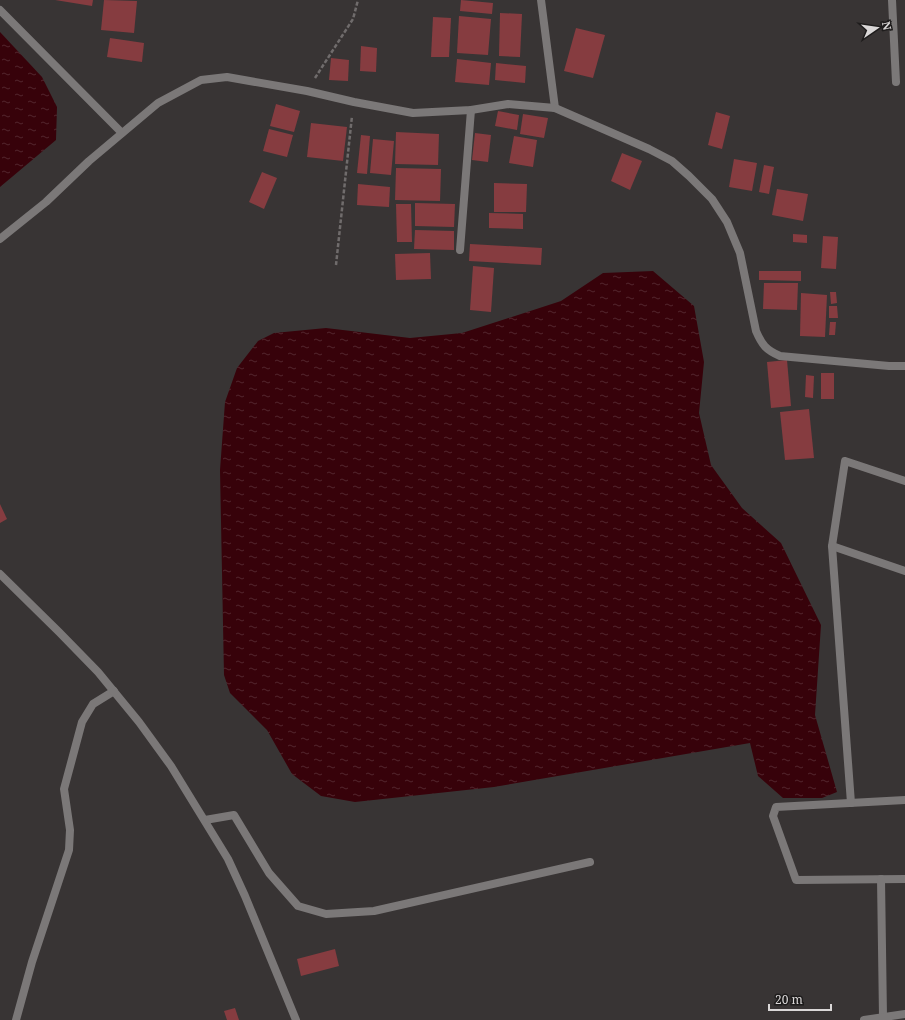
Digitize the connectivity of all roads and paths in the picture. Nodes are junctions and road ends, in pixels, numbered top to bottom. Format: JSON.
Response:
{"nodes":[{"id":1,"x":358,"y":0,"type":"edge"},
{"id":2,"x":541,"y":0,"type":"edge"},
{"id":3,"x":892,"y":0,"type":"edge"},
{"id":4,"x":0,"y":10,"type":"edge"},
{"id":5,"x":896,"y":82,"type":"dead end"},
{"id":6,"x":307,"y":90,"type":"junction"},
{"id":7,"x":354,"y":102,"type":"junction"},
{"id":8,"x":555,"y":108,"type":"junction"},
{"id":9,"x":472,"y":110,"type":"junction"},
{"id":10,"x":122,"y":133,"type":"junction"},
{"id":11,"x":0,"y":239,"type":"edge"},
{"id":12,"x":460,"y":250,"type":"dead end"},
{"id":13,"x":336,"y":265,"type":"dead end"},
{"id":14,"x":905,"y":366,"type":"edge"},
{"id":15,"x":905,"y":481,"type":"edge"},
{"id":16,"x":832,"y":546,"type":"junction"},
{"id":17,"x":905,"y":571,"type":"edge"},
{"id":18,"x":0,"y":574,"type":"edge"},
{"id":19,"x":114,"y":691,"type":"junction"},
{"id":20,"x":905,"y":800,"type":"edge"},
{"id":21,"x":851,"y":803,"type":"junction"},
{"id":22,"x":205,"y":820,"type":"junction"},
{"id":23,"x":590,"y":862,"type":"dead end"},
{"id":24,"x":881,"y":879,"type":"junction"},
{"id":25,"x":905,"y":879,"type":"edge"},
{"id":26,"x":905,"y":1014,"type":"edge"},
{"id":27,"x":883,"y":1017,"type":"junction"},
{"id":28,"x":16,"y":1020,"type":"edge"},
{"id":29,"x":296,"y":1020,"type":"edge"},
{"id":30,"x":864,"y":1020,"type":"edge"}],
"edges":[{"from":1,"to":6,"type":"path"},
{"from":2,"to":8,"type":"street"},
{"from":3,"to":5,"type":"street"},
{"from":4,"to":10,"type":"street"},
{"from":6,"to":7,"type":"street"},
{"from":6,"to":10,"type":"street"},
{"from":7,"to":9,"type":"street"},
{"from":7,"to":13,"type":"path"},
{"from":8,"to":9,"type":"street"},
{"from":8,"to":14,"type":"street"},
{"from":9,"to":12,"type":"street"},
{"from":10,"to":11,"type":"street"},
{"from":15,"to":16,"type":"street"},
{"from":16,"to":17,"type":"street"},
{"from":16,"to":21,"type":"street"},
{"from":18,"to":19,"type":"street"},
{"from":19,"to":22,"type":"street"},
{"from":19,"to":28,"type":"street"},
{"from":20,"to":21,"type":"street"},
{"from":21,"to":24,"type":"street"},
{"from":22,"to":23,"type":"street"},
{"from":22,"to":29,"type":"street"},
{"from":24,"to":25,"type":"street"},
{"from":24,"to":27,"type":"street"},
{"from":26,"to":27,"type":"street"},
{"from":27,"to":30,"type":"street"}]}
